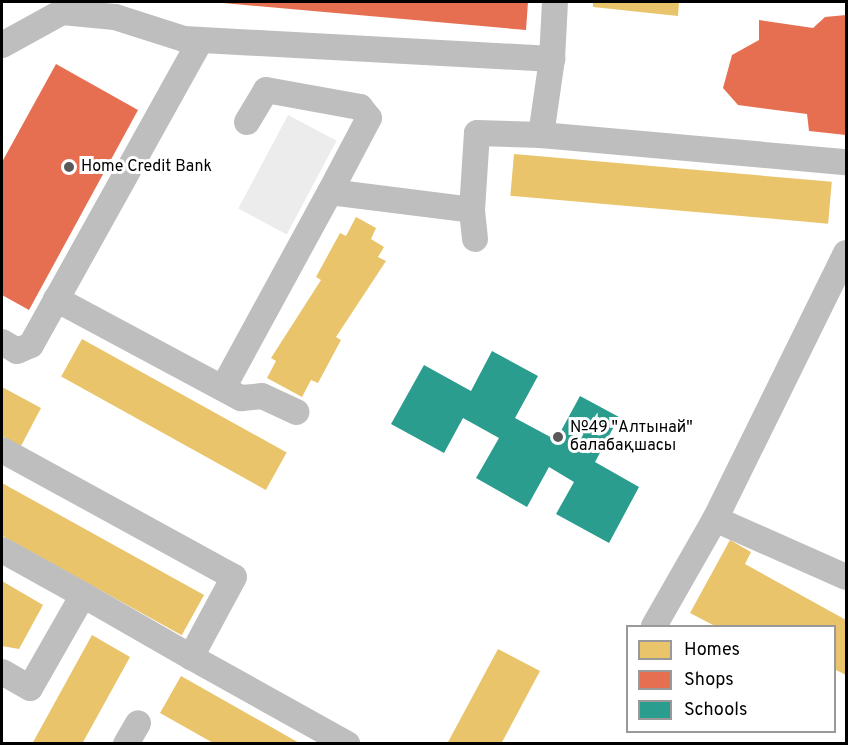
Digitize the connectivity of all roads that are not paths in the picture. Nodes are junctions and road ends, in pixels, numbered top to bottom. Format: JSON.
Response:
{"nodes":[{"id":1,"x":555,"y":2,"type":"edge"},
{"id":2,"x":200,"y":41,"type":"junction"},
{"id":3,"x":2,"y":45,"type":"edge"},
{"id":4,"x":552,"y":59,"type":"junction"},
{"id":5,"x":247,"y":122,"type":"dead end"},
{"id":6,"x":541,"y":135,"type":"junction"},
{"id":7,"x":846,"y":162,"type":"edge"},
{"id":8,"x":330,"y":192,"type":"junction"},
{"id":9,"x":471,"y":210,"type":"junction"},
{"id":10,"x":475,"y":239,"type":"dead end"},
{"id":11,"x":846,"y":248,"type":"edge"},
{"id":12,"x":846,"y":253,"type":"edge"},
{"id":13,"x":56,"y":299,"type":"junction"},
{"id":14,"x":2,"y":342,"type":"edge"},
{"id":15,"x":223,"y":388,"type":"junction"},
{"id":16,"x":296,"y":412,"type":"dead end"},
{"id":17,"x":2,"y":450,"type":"edge"},
{"id":18,"x":715,"y":519,"type":"junction"},
{"id":19,"x":2,"y":550,"type":"edge"},
{"id":20,"x":846,"y":577,"type":"edge"},
{"id":21,"x":82,"y":595,"type":"junction"},
{"id":22,"x":655,"y":625,"type":"edge"},
{"id":23,"x":190,"y":657,"type":"junction"},
{"id":24,"x":2,"y":672,"type":"edge"},
{"id":25,"x":347,"y":744,"type":"edge"}],
"edges":[{"from":1,"to":4,"type":"lane"},
{"from":2,"to":3,"type":"lane"},
{"from":2,"to":4,"type":"lane"},
{"from":2,"to":13,"type":"lane"},
{"from":4,"to":6,"type":"lane"},
{"from":5,"to":8,"type":"lane"},
{"from":6,"to":7,"type":"lane"},
{"from":6,"to":9,"type":"lane"},
{"from":8,"to":9,"type":"lane"},
{"from":8,"to":15,"type":"lane"},
{"from":9,"to":10,"type":"lane"},
{"from":11,"to":12,"type":"lane"},
{"from":12,"to":18,"type":"lane"},
{"from":13,"to":14,"type":"lane"},
{"from":13,"to":15,"type":"lane"},
{"from":15,"to":16,"type":"lane"},
{"from":17,"to":23,"type":"lane"},
{"from":18,"to":20,"type":"lane"},
{"from":18,"to":22,"type":"lane"},
{"from":19,"to":21,"type":"lane"},
{"from":21,"to":23,"type":"lane"},
{"from":21,"to":24,"type":"lane"},
{"from":23,"to":25,"type":"lane"}]}
